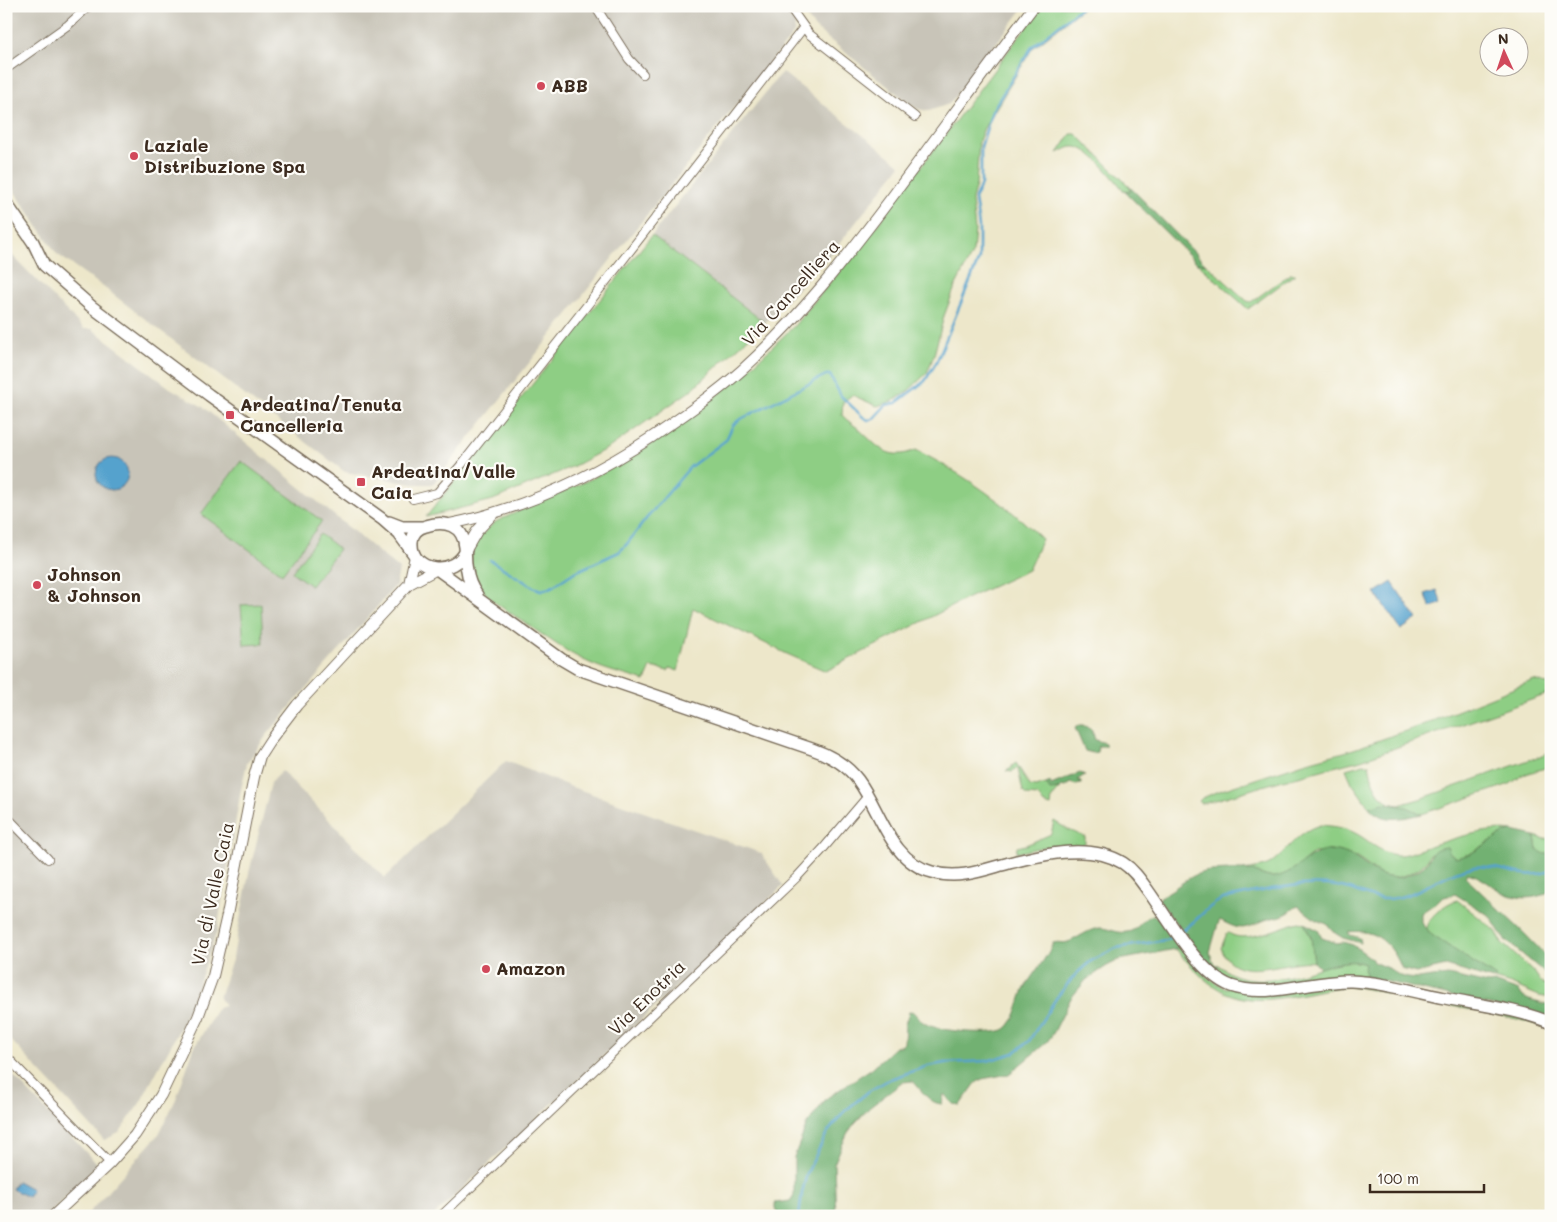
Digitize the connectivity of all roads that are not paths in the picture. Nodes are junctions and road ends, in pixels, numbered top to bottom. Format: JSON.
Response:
{"nodes":[{"id":1,"x":89,"y":6,"type":"edge"},
{"id":2,"x":596,"y":6,"type":"edge"},
{"id":3,"x":789,"y":6,"type":"edge"},
{"id":4,"x":1034,"y":6,"type":"edge"},
{"id":5,"x":804,"y":27,"type":"junction"},
{"id":6,"x":6,"y":69,"type":"edge"},
{"id":7,"x":643,"y":74,"type":"dead end"},
{"id":8,"x":915,"y":117,"type":"dead end"},
{"id":9,"x":6,"y":203,"type":"edge"},
{"id":10,"x":413,"y":499,"type":"dead end"},
{"id":11,"x":494,"y":514,"type":"junction"},
{"id":12,"x":382,"y":519,"type":"junction"},
{"id":13,"x":450,"y":524,"type":"junction"},
{"id":14,"x":422,"y":527,"type":"junction"},
{"id":15,"x":466,"y":550,"type":"junction"},
{"id":16,"x":415,"y":556,"type":"junction"},
{"id":17,"x":437,"y":569,"type":"junction"},
{"id":18,"x":409,"y":584,"type":"junction"},
{"id":19,"x":480,"y":599,"type":"junction"},
{"id":20,"x":868,"y":796,"type":"junction"},
{"id":21,"x":6,"y":816,"type":"edge"},
{"id":22,"x":48,"y":859,"type":"dead end"},
{"id":23,"x":1551,"y":1023,"type":"edge"},
{"id":24,"x":6,"y":1056,"type":"edge"},
{"id":25,"x":110,"y":1163,"type":"junction"},
{"id":26,"x":53,"y":1216,"type":"edge"},
{"id":27,"x":441,"y":1216,"type":"edge"}],
"edges":[{"from":1,"to":6,"type":"street"},
{"from":2,"to":7,"type":"street"},
{"from":3,"to":5,"type":"street"},
{"from":4,"to":11,"type":"street","name":"Via Cancelliera"},
{"from":5,"to":8,"type":"street"},
{"from":5,"to":10,"type":"street"},
{"from":9,"to":12,"type":"main road"},
{"from":11,"to":13,"type":"street","name":"Via Cancelliera"},
{"from":11,"to":15,"type":"street","name":"Via Cancelliera"},
{"from":12,"to":14,"type":"main road"},
{"from":12,"to":16,"type":"main road"},
{"from":13,"to":14,"type":"main road"},
{"from":13,"to":15,"type":"main road"},
{"from":14,"to":16,"type":"main road"},
{"from":15,"to":17,"type":"main road"},
{"from":15,"to":19,"type":"main road"},
{"from":16,"to":17,"type":"main road"},
{"from":16,"to":18,"type":"street"},
{"from":17,"to":18,"type":"street","name":"Via di Valle Caia"},
{"from":17,"to":19,"type":"main road"},
{"from":18,"to":25,"type":"street","name":"Via di Valle Caia"},
{"from":19,"to":20,"type":"main road"},
{"from":20,"to":23,"type":"main road"},
{"from":20,"to":27,"type":"street","name":"Via Enotria"},
{"from":21,"to":22,"type":"street"},
{"from":24,"to":25,"type":"street"},
{"from":25,"to":26,"type":"street","name":"Via di Valle Caia"}]}
